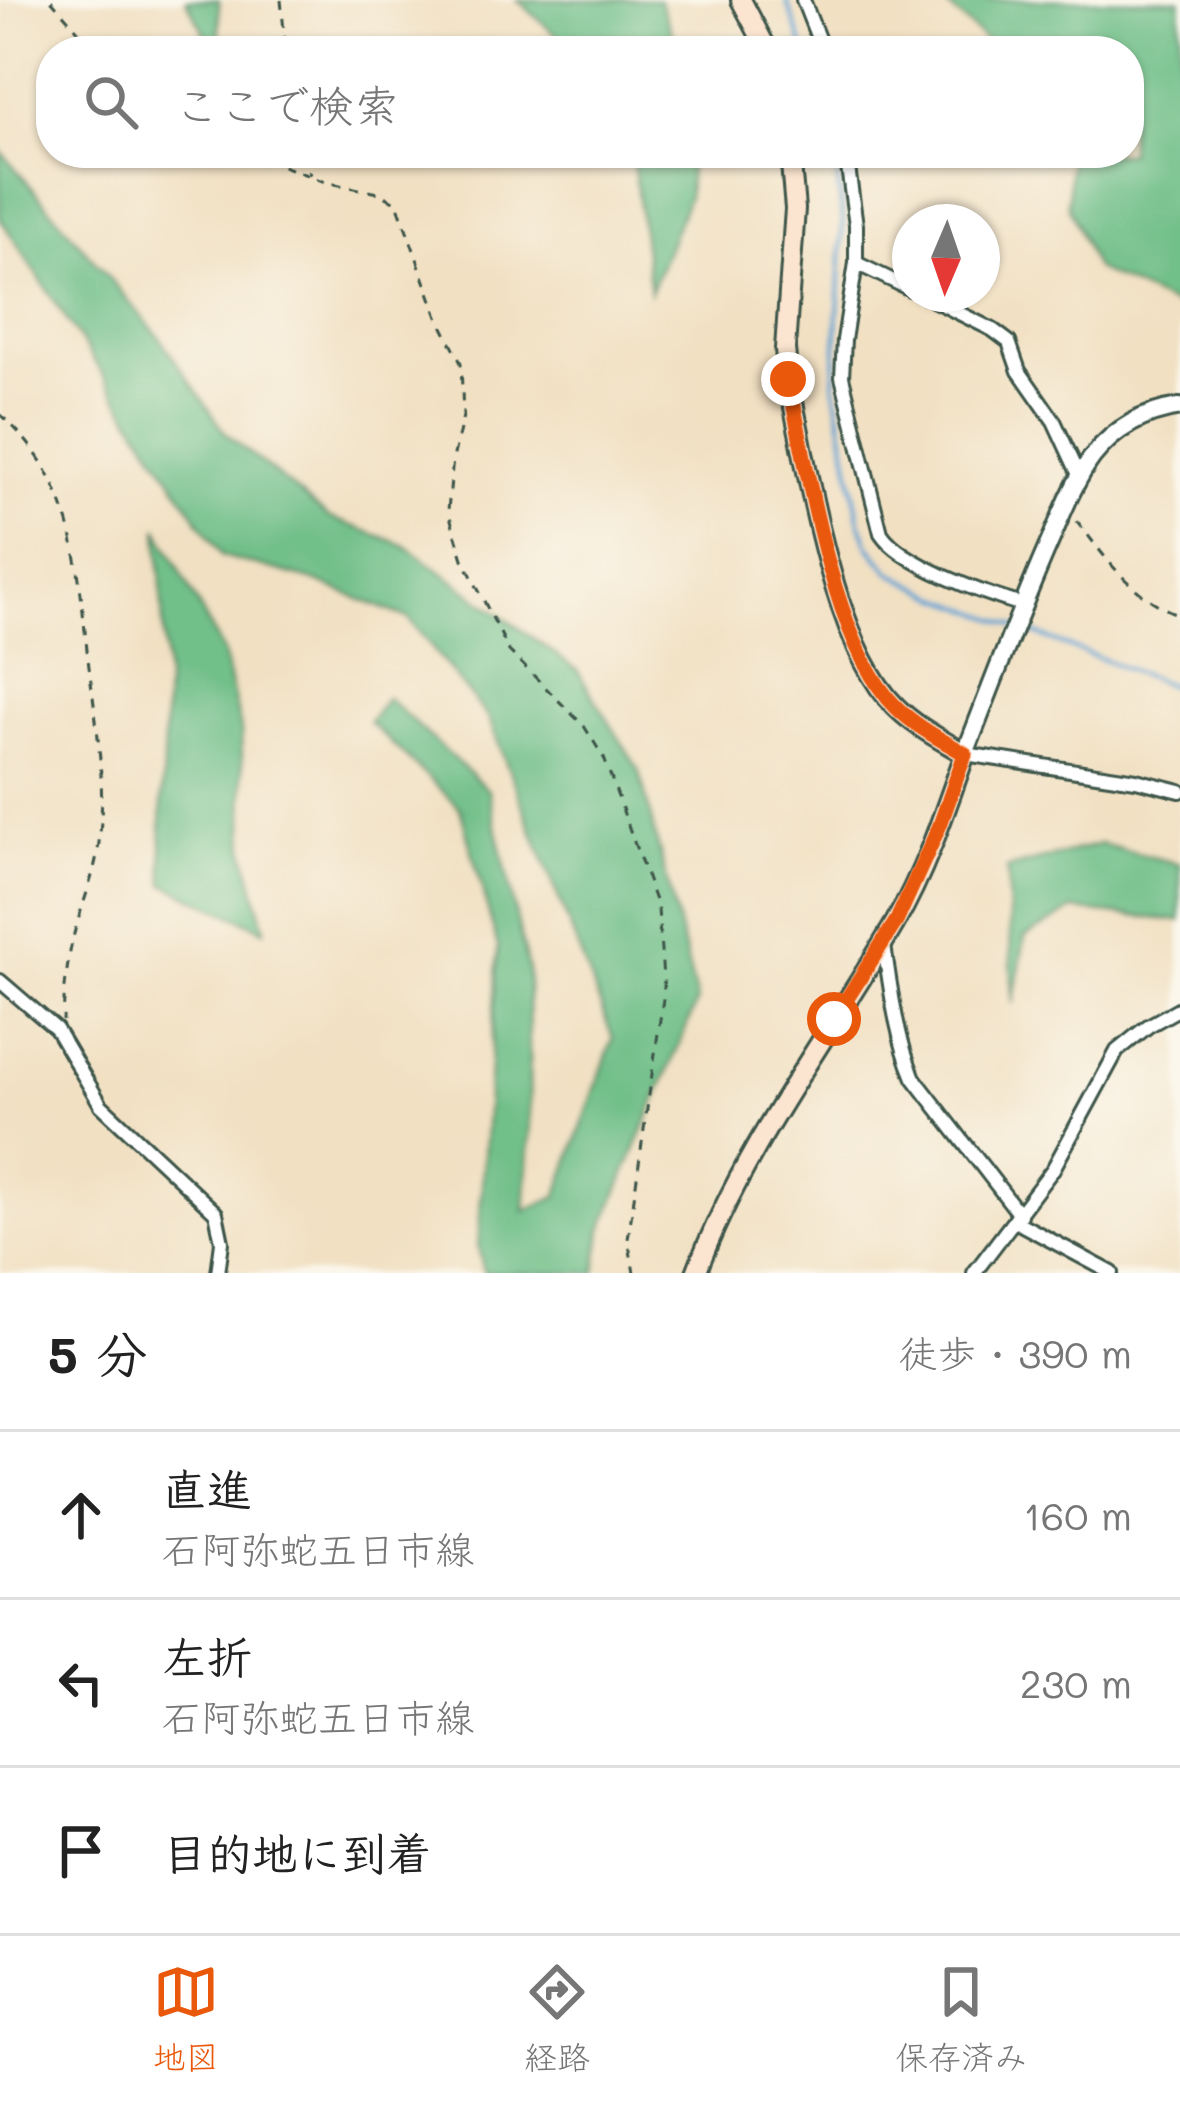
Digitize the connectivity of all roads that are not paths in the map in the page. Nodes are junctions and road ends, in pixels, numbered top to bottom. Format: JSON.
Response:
{"nodes":[{"id":1,"x":741,"y":0,"type":"edge"},
{"id":2,"x":803,"y":0,"type":"edge"},
{"id":3,"x":760,"y":36,"type":"edge"},
{"id":4,"x":817,"y":36,"type":"edge"},
{"id":5,"x":791,"y":168,"type":"edge"},
{"id":6,"x":848,"y":168,"type":"edge"},
{"id":7,"x":856,"y":263,"type":"junction"},
{"id":8,"x":892,"y":280,"type":"edge"},
{"id":9,"x":954,"y":312,"type":"edge"},
{"id":10,"x":1180,"y":407,"type":"edge"},
{"id":11,"x":1081,"y":478,"type":"junction"},
{"id":12,"x":1022,"y":605,"type":"junction"},
{"id":13,"x":965,"y":754,"type":"junction"},
{"id":14,"x":1180,"y":791,"type":"edge"},
{"id":15,"x":884,"y":941,"type":"junction"},
{"id":16,"x":0,"y":981,"type":"edge"},
{"id":17,"x":1180,"y":1008,"type":"edge"},
{"id":18,"x":1018,"y":1218,"type":"junction"},
{"id":19,"x":218,"y":1273,"type":"edge"},
{"id":20,"x":696,"y":1273,"type":"edge"},
{"id":21,"x":974,"y":1273,"type":"edge"},
{"id":22,"x":1112,"y":1273,"type":"edge"}],
"edges":[{"from":1,"to":3,"type":"main road"},
{"from":2,"to":4,"type":"street"},
{"from":5,"to":13,"type":"main road"},
{"from":6,"to":7,"type":"street"},
{"from":7,"to":8,"type":"street"},
{"from":7,"to":12,"type":"street"},
{"from":9,"to":11,"type":"street"},
{"from":10,"to":11,"type":"street"},
{"from":11,"to":12,"type":"street"},
{"from":12,"to":13,"type":"street"},
{"from":13,"to":14,"type":"street"},
{"from":13,"to":15,"type":"main road"},
{"from":15,"to":18,"type":"street"},
{"from":15,"to":20,"type":"main road"},
{"from":16,"to":19,"type":"street"},
{"from":17,"to":18,"type":"street"},
{"from":18,"to":21,"type":"street"},
{"from":18,"to":22,"type":"street"}]}
